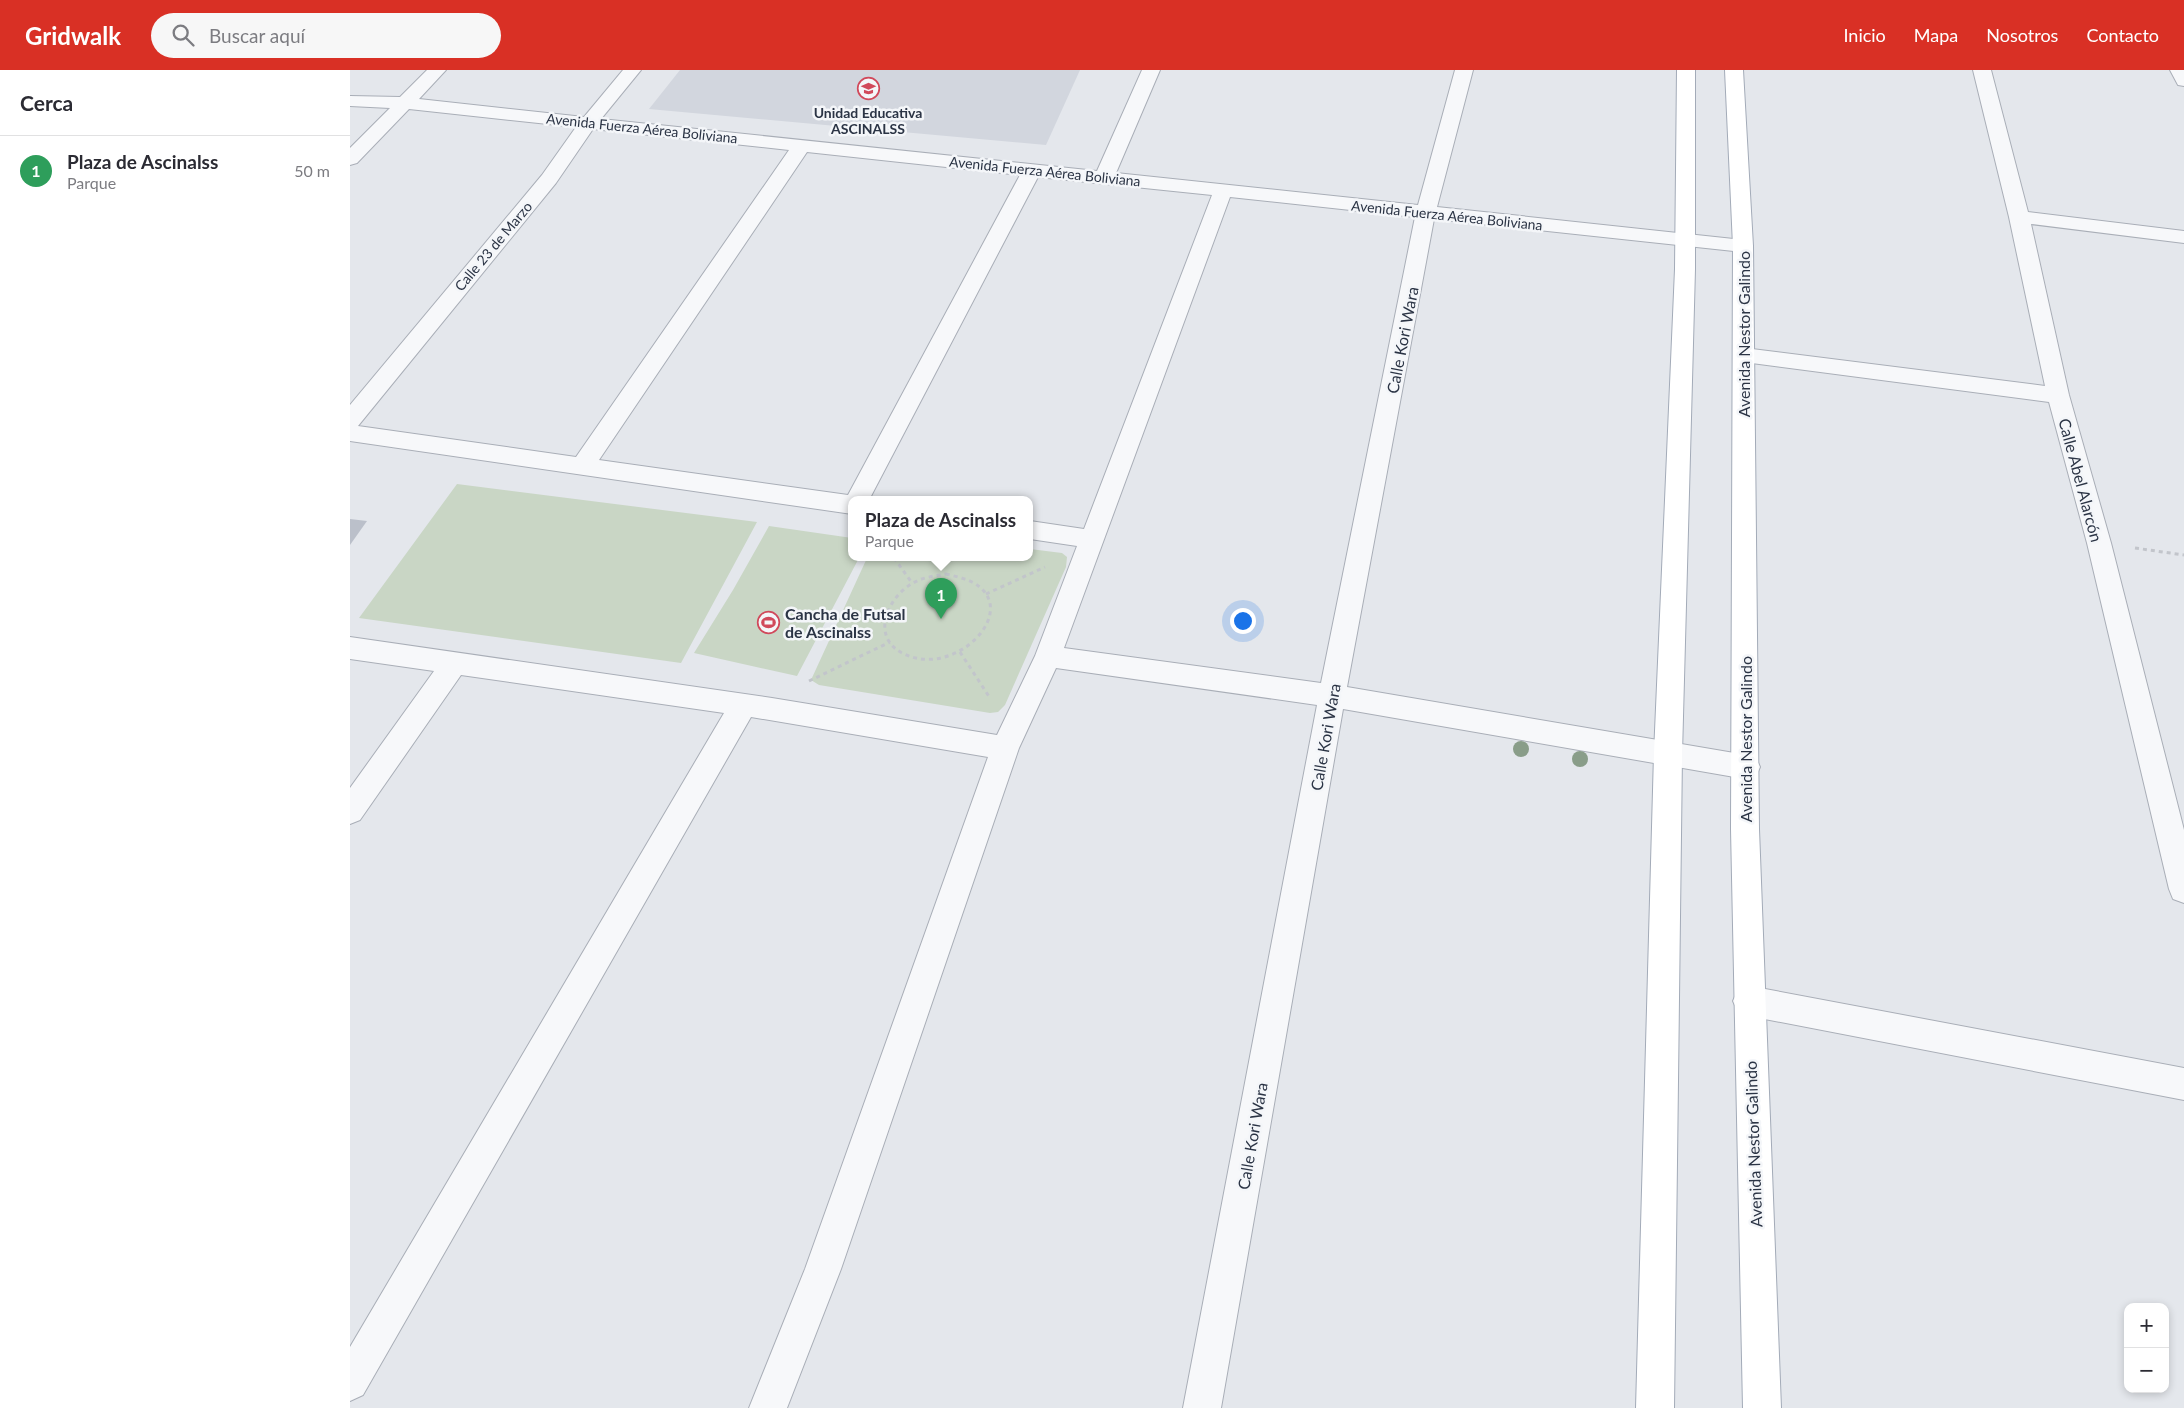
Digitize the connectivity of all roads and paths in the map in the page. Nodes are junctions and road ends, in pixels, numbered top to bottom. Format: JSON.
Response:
{"nodes":[{"id":1,"x":436,"y":70,"type":"edge"},
{"id":2,"x":632,"y":70,"type":"edge"},
{"id":3,"x":1152,"y":70,"type":"edge"},
{"id":4,"x":1464,"y":70,"type":"edge"},
{"id":5,"x":1686,"y":70,"type":"edge"},
{"id":6,"x":1734,"y":70,"type":"edge"},
{"id":7,"x":1982,"y":70,"type":"edge"},
{"id":8,"x":2180,"y":70,"type":"edge"},
{"id":9,"x":2184,"y":81,"type":"edge"},
{"id":10,"x":350,"y":101,"type":"edge"},
{"id":11,"x":404,"y":103,"type":"junction"},
{"id":12,"x":588,"y":123,"type":"junction"},
{"id":13,"x":801,"y":146,"type":"junction"},
{"id":14,"x":350,"y":159,"type":"edge"},
{"id":15,"x":1032,"y":170,"type":"junction"},
{"id":16,"x":1104,"y":178,"type":"junction"},
{"id":17,"x":1223,"y":190,"type":"junction"},
{"id":18,"x":1426,"y":212,"type":"junction"},
{"id":19,"x":2019,"y":217,"type":"junction"},
{"id":20,"x":2184,"y":237,"type":"edge"},
{"id":21,"x":1686,"y":240,"type":"junction"},
{"id":22,"x":1743,"y":246,"type":"junction"},
{"id":23,"x":1744,"y":355,"type":"junction"},
{"id":24,"x":2058,"y":395,"type":"junction"},
{"id":25,"x":350,"y":420,"type":"edge"},
{"id":26,"x":350,"y":433,"type":"edge"},
{"id":27,"x":582,"y":467,"type":"junction"},
{"id":28,"x":859,"y":496,"type":"edge"},
{"id":29,"x":848,"y":504,"type":"edge"},
{"id":30,"x":1033,"y":531,"type":"edge"},
{"id":31,"x":2099,"y":543,"type":"junction"},
{"id":32,"x":1088,"y":549,"type":"junction"},
{"id":33,"x":2184,"y":555,"type":"edge"},
{"id":34,"x":896,"y":561,"type":"edge"},
{"id":35,"x":912,"y":583,"type":"junction"},
{"id":36,"x":986,"y":594,"type":"junction"},
{"id":37,"x":890,"y":642,"type":"junction"},
{"id":38,"x":350,"y":648,"type":"edge"},
{"id":39,"x":960,"y":652,"type":"junction"},
{"id":40,"x":1048,"y":656,"type":"junction"},
{"id":41,"x":455,"y":662,"type":"junction"},
{"id":42,"x":1332,"y":696,"type":"junction"},
{"id":43,"x":758,"y":708,"type":"junction"},
{"id":44,"x":1021,"y":716,"type":"junction"},
{"id":45,"x":1005,"y":748,"type":"junction"},
{"id":46,"x":1668,"y":754,"type":"junction"},
{"id":47,"x":1746,"y":767,"type":"junction"},
{"id":48,"x":350,"y":811,"type":"edge"},
{"id":49,"x":2184,"y":889,"type":"edge"},
{"id":50,"x":1749,"y":1001,"type":"junction"},
{"id":51,"x":2184,"y":1084,"type":"edge"},
{"id":52,"x":350,"y":1382,"type":"edge"},
{"id":53,"x":768,"y":1408,"type":"edge"},
{"id":54,"x":1202,"y":1408,"type":"edge"},
{"id":55,"x":1655,"y":1408,"type":"edge"},
{"id":56,"x":1762,"y":1408,"type":"edge"}],
"edges":[{"from":1,"to":11,"type":"street"},
{"from":2,"to":12,"type":"street","name":"Calle 23 de Marzo"},
{"from":3,"to":16,"type":"street"},
{"from":4,"to":18,"type":"street","name":"Calle Kori Wara"},
{"from":5,"to":21,"type":"main road"},
{"from":6,"to":22,"type":"main road","name":"Avenida Nestor Galindo"},
{"from":7,"to":19,"type":"street","name":"Calle Abel Alarcón"},
{"from":8,"to":9,"type":"street"},
{"from":10,"to":11,"type":"street","name":"Avenida Fuerza Aérea Boliviana"},
{"from":11,"to":12,"type":"street","name":"Avenida Fuerza Aérea Boliviana"},
{"from":11,"to":14,"type":"street"},
{"from":12,"to":13,"type":"street","name":"Avenida Fuerza Aérea Boliviana"},
{"from":12,"to":25,"type":"street","name":"Calle 23 de Marzo"},
{"from":13,"to":15,"type":"street","name":"Avenida Fuerza Aérea Boliviana"},
{"from":13,"to":27,"type":"street"},
{"from":15,"to":16,"type":"street","name":"Avenida Fuerza Aérea Boliviana"},
{"from":15,"to":28,"type":"street"},
{"from":16,"to":17,"type":"street","name":"Avenida Fuerza Aérea Boliviana"},
{"from":17,"to":18,"type":"street","name":"Avenida Fuerza Aérea Boliviana"},
{"from":17,"to":32,"type":"street"},
{"from":18,"to":21,"type":"street","name":"Avenida Fuerza Aérea Boliviana"},
{"from":18,"to":42,"type":"street","name":"Calle Kori Wara"},
{"from":19,"to":20,"type":"street"},
{"from":19,"to":24,"type":"street","name":"Calle Abel Alarcón"},
{"from":21,"to":22,"type":"street","name":"Avenida Fuerza Aérea Boliviana"},
{"from":21,"to":46,"type":"main road"},
{"from":22,"to":23,"type":"main road","name":"Avenida Nestor Galindo"},
{"from":23,"to":24,"type":"street"},
{"from":23,"to":47,"type":"main road","name":"Avenida Nestor Galindo"},
{"from":24,"to":31,"type":"street","name":"Calle Abel Alarcón"},
{"from":26,"to":27,"type":"street"},
{"from":27,"to":29,"type":"street"},
{"from":30,"to":32,"type":"street"},
{"from":31,"to":33,"type":"path"},
{"from":31,"to":49,"type":"street","name":"Calle Abel Alarcón"},
{"from":32,"to":36,"type":"path"},
{"from":32,"to":40,"type":"street"},
{"from":34,"to":35,"type":"path"},
{"from":35,"to":36,"type":"path"},
{"from":35,"to":37,"type":"path"},
{"from":36,"to":39,"type":"path"},
{"from":37,"to":39,"type":"path"},
{"from":37,"to":43,"type":"path"},
{"from":38,"to":41,"type":"street"},
{"from":39,"to":44,"type":"path"},
{"from":40,"to":42,"type":"street"},
{"from":40,"to":44,"type":"street"},
{"from":41,"to":43,"type":"street"},
{"from":41,"to":48,"type":"street"},
{"from":42,"to":46,"type":"street"},
{"from":42,"to":54,"type":"street","name":"Calle Kori Wara"},
{"from":43,"to":45,"type":"street"},
{"from":43,"to":52,"type":"street"},
{"from":44,"to":45,"type":"street"},
{"from":45,"to":53,"type":"street"},
{"from":46,"to":47,"type":"street"},
{"from":46,"to":55,"type":"main road"},
{"from":47,"to":50,"type":"main road","name":"Avenida Nestor Galindo"},
{"from":50,"to":51,"type":"street"},
{"from":50,"to":56,"type":"main road","name":"Avenida Nestor Galindo"}]}
